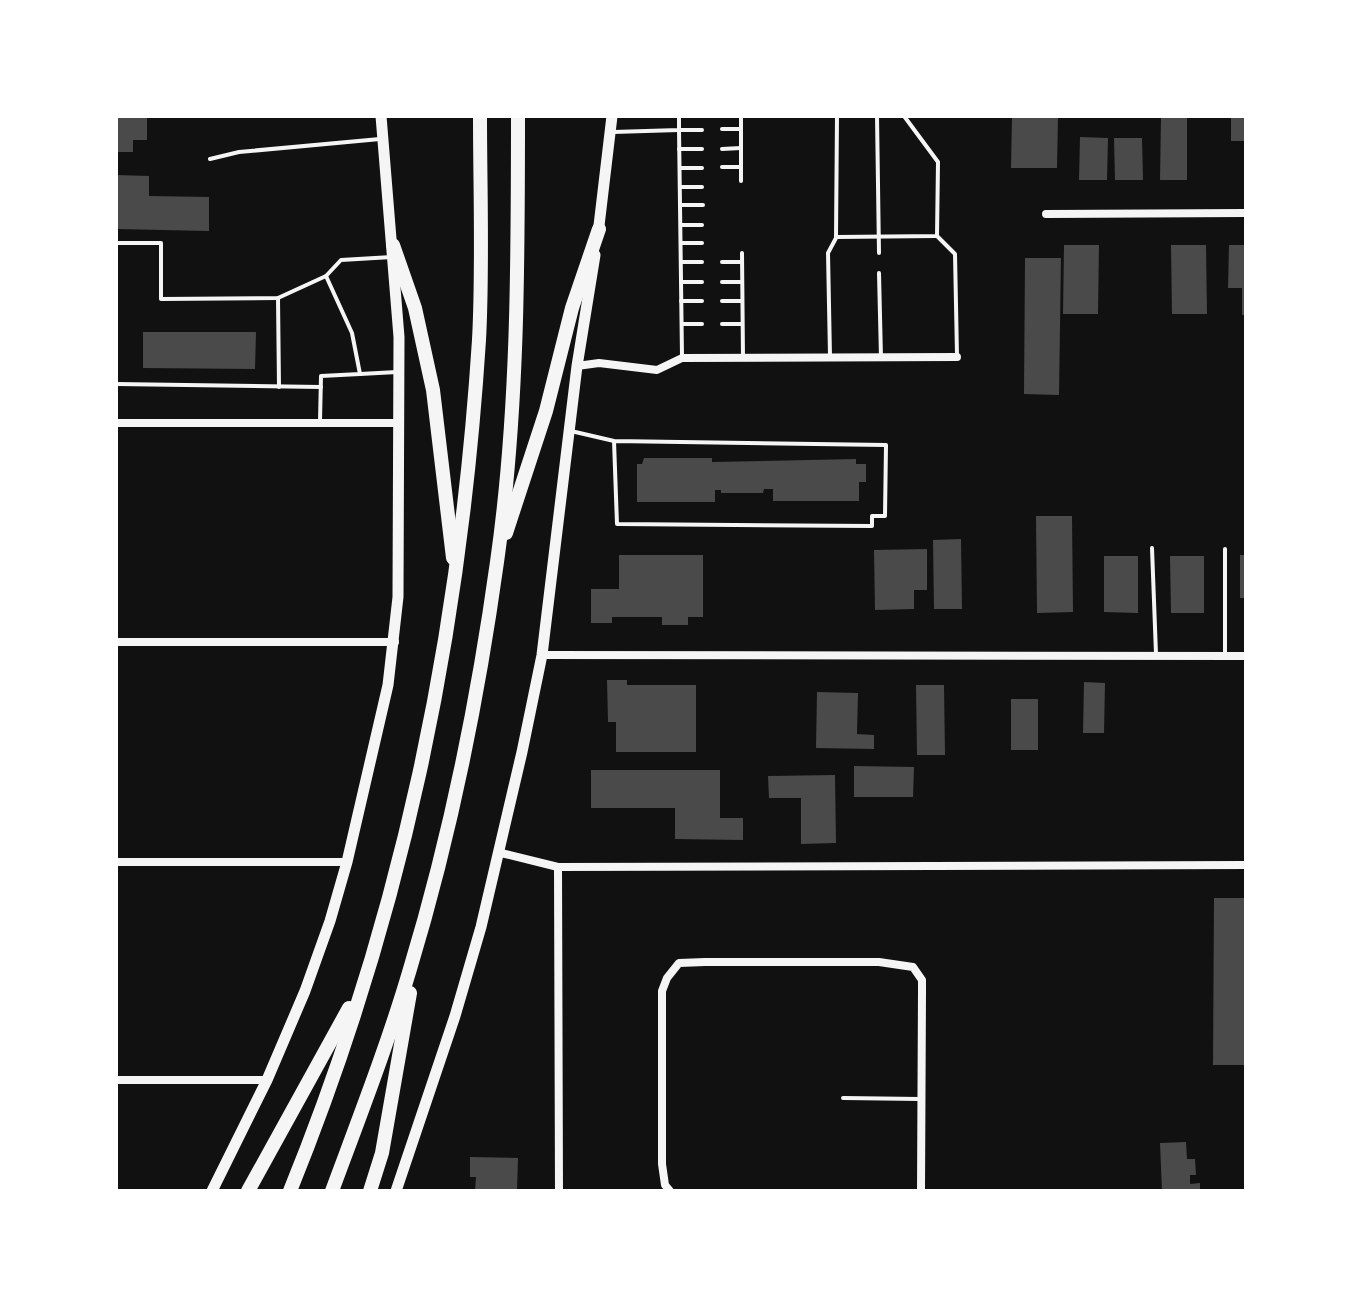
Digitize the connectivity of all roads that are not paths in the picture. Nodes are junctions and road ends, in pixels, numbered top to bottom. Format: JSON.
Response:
{"nodes":[{"id":1,"x":381,"y":116,"type":"edge"},
{"id":2,"x":480,"y":116,"type":"edge"},
{"id":3,"x":518,"y":116,"type":"edge"},
{"id":4,"x":612,"y":116,"type":"edge"},
{"id":5,"x":679,"y":116,"type":"edge"},
{"id":6,"x":741,"y":116,"type":"edge"},
{"id":7,"x":837,"y":116,"type":"edge"},
{"id":8,"x":877,"y":116,"type":"edge"},
{"id":9,"x":904,"y":116,"type":"edge"},
{"id":10,"x":722,"y":129,"type":"dead end"},
{"id":11,"x":741,"y":129,"type":"junction"},
{"id":12,"x":679,"y":130,"type":"junction"},
{"id":13,"x":702,"y":130,"type":"dead end"},
{"id":14,"x":611,"y":132,"type":"junction"},
{"id":15,"x":383,"y":139,"type":"junction"},
{"id":16,"x":741,"y":148,"type":"junction"},
{"id":17,"x":679,"y":149,"type":"junction"},
{"id":18,"x":702,"y":149,"type":"dead end"},
{"id":19,"x":722,"y":149,"type":"dead end"},
{"id":20,"x":210,"y":159,"type":"dead end"},
{"id":21,"x":722,"y":167,"type":"dead end"},
{"id":22,"x":741,"y":167,"type":"junction"},
{"id":23,"x":680,"y":168,"type":"junction"},
{"id":24,"x":702,"y":168,"type":"dead end"},
{"id":25,"x":741,"y":181,"type":"dead end"},
{"id":26,"x":680,"y":187,"type":"junction"},
{"id":27,"x":702,"y":187,"type":"dead end"},
{"id":28,"x":680,"y":205,"type":"junction"},
{"id":29,"x":703,"y":205,"type":"dead end"},
{"id":30,"x":1246,"y":213,"type":"edge"},
{"id":31,"x":1046,"y":214,"type":"dead end"},
{"id":32,"x":681,"y":225,"type":"junction"},
{"id":33,"x":702,"y":225,"type":"dead end"},
{"id":34,"x":599,"y":229,"type":"junction"},
{"id":35,"x":937,"y":236,"type":"junction"},
{"id":36,"x":836,"y":237,"type":"junction"},
{"id":37,"x":879,"y":237,"type":"junction"},
{"id":38,"x":116,"y":243,"type":"edge"},
{"id":39,"x":681,"y":243,"type":"junction"},
{"id":40,"x":702,"y":243,"type":"dead end"},
{"id":41,"x":394,"y":251,"type":"junction"},
{"id":42,"x":742,"y":253,"type":"dead end"},
{"id":43,"x":879,"y":253,"type":"dead end"},
{"id":44,"x":681,"y":262,"type":"junction"},
{"id":45,"x":702,"y":262,"type":"dead end"},
{"id":46,"x":722,"y":262,"type":"dead end"},
{"id":47,"x":742,"y":262,"type":"junction"},
{"id":48,"x":879,"y":273,"type":"dead end"},
{"id":49,"x":326,"y":276,"type":"junction"},
{"id":50,"x":681,"y":282,"type":"junction"},
{"id":51,"x":702,"y":282,"type":"dead end"},
{"id":52,"x":722,"y":282,"type":"dead end"},
{"id":53,"x":742,"y":282,"type":"junction"},
{"id":54,"x":278,"y":298,"type":"junction"},
{"id":55,"x":681,"y":301,"type":"junction"},
{"id":56,"x":702,"y":301,"type":"dead end"},
{"id":57,"x":722,"y":301,"type":"dead end"},
{"id":58,"x":742,"y":301,"type":"junction"},
{"id":59,"x":682,"y":324,"type":"junction"},
{"id":60,"x":702,"y":324,"type":"dead end"},
{"id":61,"x":722,"y":324,"type":"dead end"},
{"id":62,"x":742,"y":324,"type":"junction"},
{"id":63,"x":957,"y":357,"type":"joint"},
{"id":64,"x":682,"y":358,"type":"junction"},
{"id":65,"x":743,"y":358,"type":"junction"},
{"id":66,"x":830,"y":358,"type":"junction"},
{"id":67,"x":881,"y":358,"type":"junction"},
{"id":68,"x":577,"y":366,"type":"junction"},
{"id":69,"x":399,"y":372,"type":"junction"},
{"id":70,"x":360,"y":374,"type":"junction"},
{"id":71,"x":116,"y":384,"type":"edge"},
{"id":72,"x":279,"y":387,"type":"junction"},
{"id":73,"x":321,"y":387,"type":"junction"},
{"id":74,"x":116,"y":423,"type":"edge"},
{"id":75,"x":320,"y":423,"type":"junction"},
{"id":76,"x":399,"y":423,"type":"junction"},
{"id":77,"x":571,"y":431,"type":"junction"},
{"id":78,"x":614,"y":441,"type":"junction"},
{"id":79,"x":1152,"y":548,"type":"dead end"},
{"id":80,"x":1225,"y":549,"type":"dead end"},
{"id":81,"x":498,"y":560,"type":"junction"},
{"id":82,"x":455,"y":581,"type":"junction"},
{"id":83,"x":116,"y":642,"type":"edge"},
{"id":84,"x":395,"y":642,"type":"junction"},
{"id":85,"x":542,"y":655,"type":"junction"},
{"id":86,"x":1157,"y":656,"type":"junction"},
{"id":87,"x":1225,"y":656,"type":"junction"},
{"id":88,"x":1246,"y":656,"type":"edge"},
{"id":89,"x":501,"y":853,"type":"junction"},
{"id":90,"x":116,"y":862,"type":"edge"},
{"id":91,"x":347,"y":862,"type":"junction"},
{"id":92,"x":1246,"y":865,"type":"edge"},
{"id":93,"x":558,"y":867,"type":"junction"},
{"id":94,"x":420,"y":934,"type":"junction"},
{"id":95,"x":370,"y":969,"type":"junction"},
{"id":96,"x":116,"y":1080,"type":"edge"},
{"id":97,"x":267,"y":1080,"type":"junction"},
{"id":98,"x":843,"y":1098,"type":"dead end"},
{"id":99,"x":922,"y":1099,"type":"junction"},
{"id":100,"x":212,"y":1191,"type":"edge"},
{"id":101,"x":248,"y":1191,"type":"edge"},
{"id":102,"x":290,"y":1191,"type":"edge"},
{"id":103,"x":332,"y":1191,"type":"edge"},
{"id":104,"x":370,"y":1191,"type":"edge"},
{"id":105,"x":396,"y":1191,"type":"edge"},
{"id":106,"x":559,"y":1191,"type":"edge"},
{"id":107,"x":670,"y":1191,"type":"edge"},
{"id":108,"x":921,"y":1191,"type":"edge"}],
"edges":[{"from":1,"to":15,"type":"main road"},
{"from":2,"to":82,"type":"highway"},
{"from":3,"to":81,"type":"highway"},
{"from":4,"to":14,"type":"main road"},
{"from":5,"to":12,"type":"lane"},
{"from":6,"to":11,"type":"lane"},
{"from":7,"to":36,"type":"lane"},
{"from":8,"to":37,"type":"lane"},
{"from":9,"to":35,"type":"lane"},
{"from":10,"to":11,"type":"lane"},
{"from":11,"to":16,"type":"lane"},
{"from":12,"to":13,"type":"lane"},
{"from":12,"to":14,"type":"lane"},
{"from":12,"to":17,"type":"lane"},
{"from":14,"to":34,"type":"main road"},
{"from":15,"to":20,"type":"lane"},
{"from":15,"to":41,"type":"main road"},
{"from":16,"to":19,"type":"lane"},
{"from":16,"to":22,"type":"lane"},
{"from":17,"to":18,"type":"lane"},
{"from":17,"to":23,"type":"lane"},
{"from":21,"to":22,"type":"lane"},
{"from":22,"to":25,"type":"lane"},
{"from":23,"to":24,"type":"lane"},
{"from":23,"to":26,"type":"lane"},
{"from":26,"to":27,"type":"lane"},
{"from":26,"to":28,"type":"lane"},
{"from":28,"to":29,"type":"lane"},
{"from":28,"to":32,"type":"lane"},
{"from":30,"to":31,"type":"street"},
{"from":32,"to":33,"type":"lane"},
{"from":32,"to":39,"type":"lane"},
{"from":34,"to":68,"type":"main road"},
{"from":34,"to":81,"type":"highway"},
{"from":35,"to":37,"type":"lane"},
{"from":35,"to":63,"type":"lane"},
{"from":36,"to":37,"type":"lane"},
{"from":36,"to":66,"type":"lane"},
{"from":37,"to":43,"type":"lane"},
{"from":38,"to":54,"type":"lane"},
{"from":39,"to":40,"type":"lane"},
{"from":39,"to":44,"type":"lane"},
{"from":41,"to":49,"type":"lane"},
{"from":41,"to":69,"type":"main road"},
{"from":41,"to":82,"type":"highway"},
{"from":42,"to":47,"type":"lane"},
{"from":44,"to":45,"type":"lane"},
{"from":44,"to":50,"type":"lane"},
{"from":46,"to":47,"type":"lane"},
{"from":47,"to":53,"type":"lane"},
{"from":48,"to":67,"type":"lane"},
{"from":49,"to":54,"type":"lane"},
{"from":49,"to":70,"type":"lane"},
{"from":50,"to":51,"type":"lane"},
{"from":50,"to":55,"type":"lane"},
{"from":52,"to":53,"type":"lane"},
{"from":53,"to":58,"type":"lane"},
{"from":54,"to":72,"type":"lane"},
{"from":55,"to":56,"type":"lane"},
{"from":55,"to":59,"type":"lane"},
{"from":57,"to":58,"type":"lane"},
{"from":58,"to":62,"type":"lane"},
{"from":59,"to":60,"type":"lane"},
{"from":59,"to":64,"type":"lane"},
{"from":61,"to":62,"type":"lane"},
{"from":62,"to":65,"type":"lane"},
{"from":63,"to":67,"type":"street"},
{"from":64,"to":65,"type":"street"},
{"from":64,"to":68,"type":"street"},
{"from":65,"to":66,"type":"street"},
{"from":66,"to":67,"type":"street"},
{"from":68,"to":77,"type":"main road"},
{"from":69,"to":70,"type":"lane"},
{"from":69,"to":76,"type":"main road"},
{"from":70,"to":73,"type":"lane"},
{"from":71,"to":72,"type":"lane"},
{"from":72,"to":73,"type":"lane"},
{"from":73,"to":75,"type":"lane"},
{"from":74,"to":75,"type":"street"},
{"from":75,"to":76,"type":"street"},
{"from":76,"to":84,"type":"main road"},
{"from":77,"to":78,"type":"lane"},
{"from":77,"to":85,"type":"main road"},
{"from":78,"to":78,"type":"lane"},
{"from":79,"to":86,"type":"lane"},
{"from":80,"to":87,"type":"lane"},
{"from":81,"to":94,"type":"highway"},
{"from":82,"to":95,"type":"highway"},
{"from":83,"to":84,"type":"street"},
{"from":84,"to":91,"type":"main road"},
{"from":85,"to":86,"type":"street"},
{"from":85,"to":89,"type":"main road"},
{"from":86,"to":87,"type":"street"},
{"from":87,"to":88,"type":"street"},
{"from":89,"to":93,"type":"street"},
{"from":89,"to":105,"type":"main road"},
{"from":90,"to":91,"type":"street"},
{"from":91,"to":97,"type":"main road"},
{"from":92,"to":93,"type":"street"},
{"from":93,"to":106,"type":"street"},
{"from":94,"to":103,"type":"highway"},
{"from":94,"to":104,"type":"highway"},
{"from":95,"to":101,"type":"highway"},
{"from":95,"to":102,"type":"highway"},
{"from":96,"to":97,"type":"street"},
{"from":97,"to":100,"type":"main road"},
{"from":98,"to":99,"type":"lane"},
{"from":99,"to":107,"type":"street"},
{"from":99,"to":108,"type":"street"}]}
